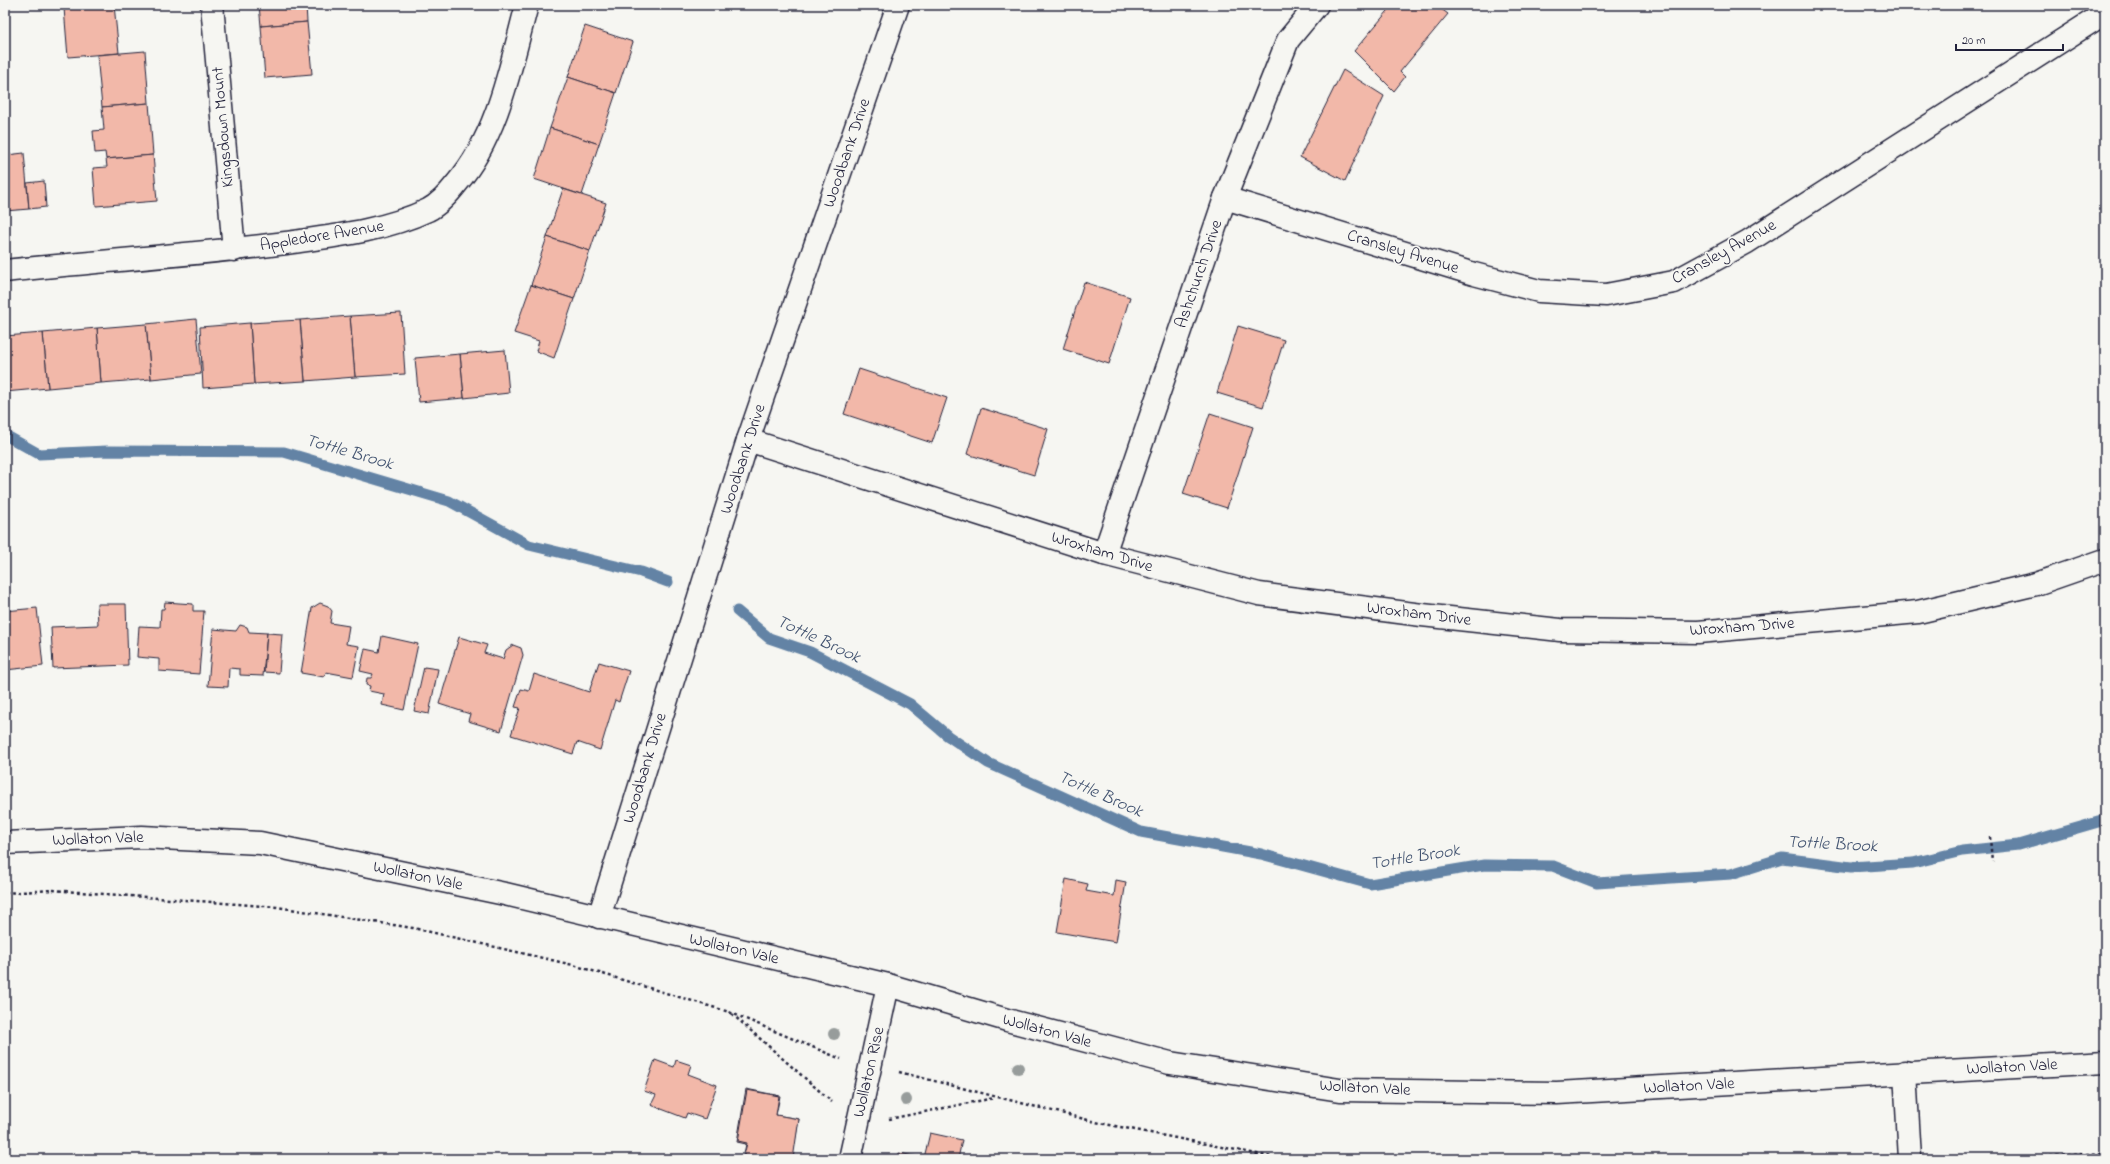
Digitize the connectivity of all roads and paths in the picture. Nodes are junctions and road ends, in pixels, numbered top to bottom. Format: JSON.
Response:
{"nodes":[{"id":1,"x":212,"y":5,"type":"edge"},
{"id":2,"x":527,"y":5,"type":"edge"},
{"id":3,"x":898,"y":5,"type":"edge"},
{"id":4,"x":1317,"y":5,"type":"edge"},
{"id":5,"x":2105,"y":13,"type":"edge"},
{"id":6,"x":1225,"y":198,"type":"junction"},
{"id":7,"x":234,"y":250,"type":"junction"},
{"id":8,"x":5,"y":271,"type":"edge"},
{"id":9,"x":748,"y":440,"type":"junction"},
{"id":10,"x":1104,"y":554,"type":"junction"},
{"id":11,"x":2105,"y":560,"type":"edge"},
{"id":12,"x":1990,"y":837,"type":"dead end"},
{"id":13,"x":5,"y":843,"type":"edge"},
{"id":14,"x":1992,"y":862,"type":"dead end"},
{"id":15,"x":5,"y":893,"type":"edge"},
{"id":16,"x":599,"y":917,"type":"junction"},
{"id":17,"x":888,"y":985,"type":"junction"},
{"id":18,"x":2105,"y":1062,"type":"edge"},
{"id":19,"x":872,"y":1065,"type":"junction"},
{"id":20,"x":1905,"y":1072,"type":"junction"},
{"id":21,"x":2105,"y":1153,"type":"edge"},
{"id":22,"x":2038,"y":1158,"type":"edge"},
{"id":23,"x":850,"y":1159,"type":"edge"},
{"id":24,"x":1348,"y":1159,"type":"edge"},
{"id":25,"x":1910,"y":1159,"type":"edge"},
{"id":26,"x":2008,"y":1159,"type":"edge"}],
"edges":[{"from":1,"to":7,"type":"street","name":"Kingsdown Mount"},
{"from":2,"to":7,"type":"street","name":"Appledore Avenue"},
{"from":3,"to":9,"type":"street","name":"Woodbank Drive"},
{"from":4,"to":6,"type":"street","name":"Ashchurch Drive"},
{"from":5,"to":6,"type":"street","name":"Cransley Avenue"},
{"from":6,"to":10,"type":"street","name":"Ashchurch Drive"},
{"from":7,"to":8,"type":"street","name":"Appledore Avenue"},
{"from":9,"to":10,"type":"street","name":"Wroxham Drive"},
{"from":9,"to":16,"type":"street","name":"Woodbank Drive"},
{"from":10,"to":11,"type":"street","name":"Wroxham Drive"},
{"from":12,"to":14,"type":"path"},
{"from":13,"to":16,"type":"street","name":"Wollaton Vale"},
{"from":15,"to":19,"type":"path"},
{"from":16,"to":17,"type":"street","name":"Wollaton Vale"},
{"from":17,"to":19,"type":"street","name":"Wollaton Rise"},
{"from":17,"to":20,"type":"street","name":"Wollaton Vale"},
{"from":18,"to":20,"type":"street","name":"Wollaton Vale"},
{"from":19,"to":23,"type":"street","name":"Wollaton Rise"},
{"from":19,"to":24,"type":"path"},
{"from":20,"to":25,"type":"street"},
{"from":21,"to":22,"type":"path"},
{"from":22,"to":26,"type":"path"}]}
